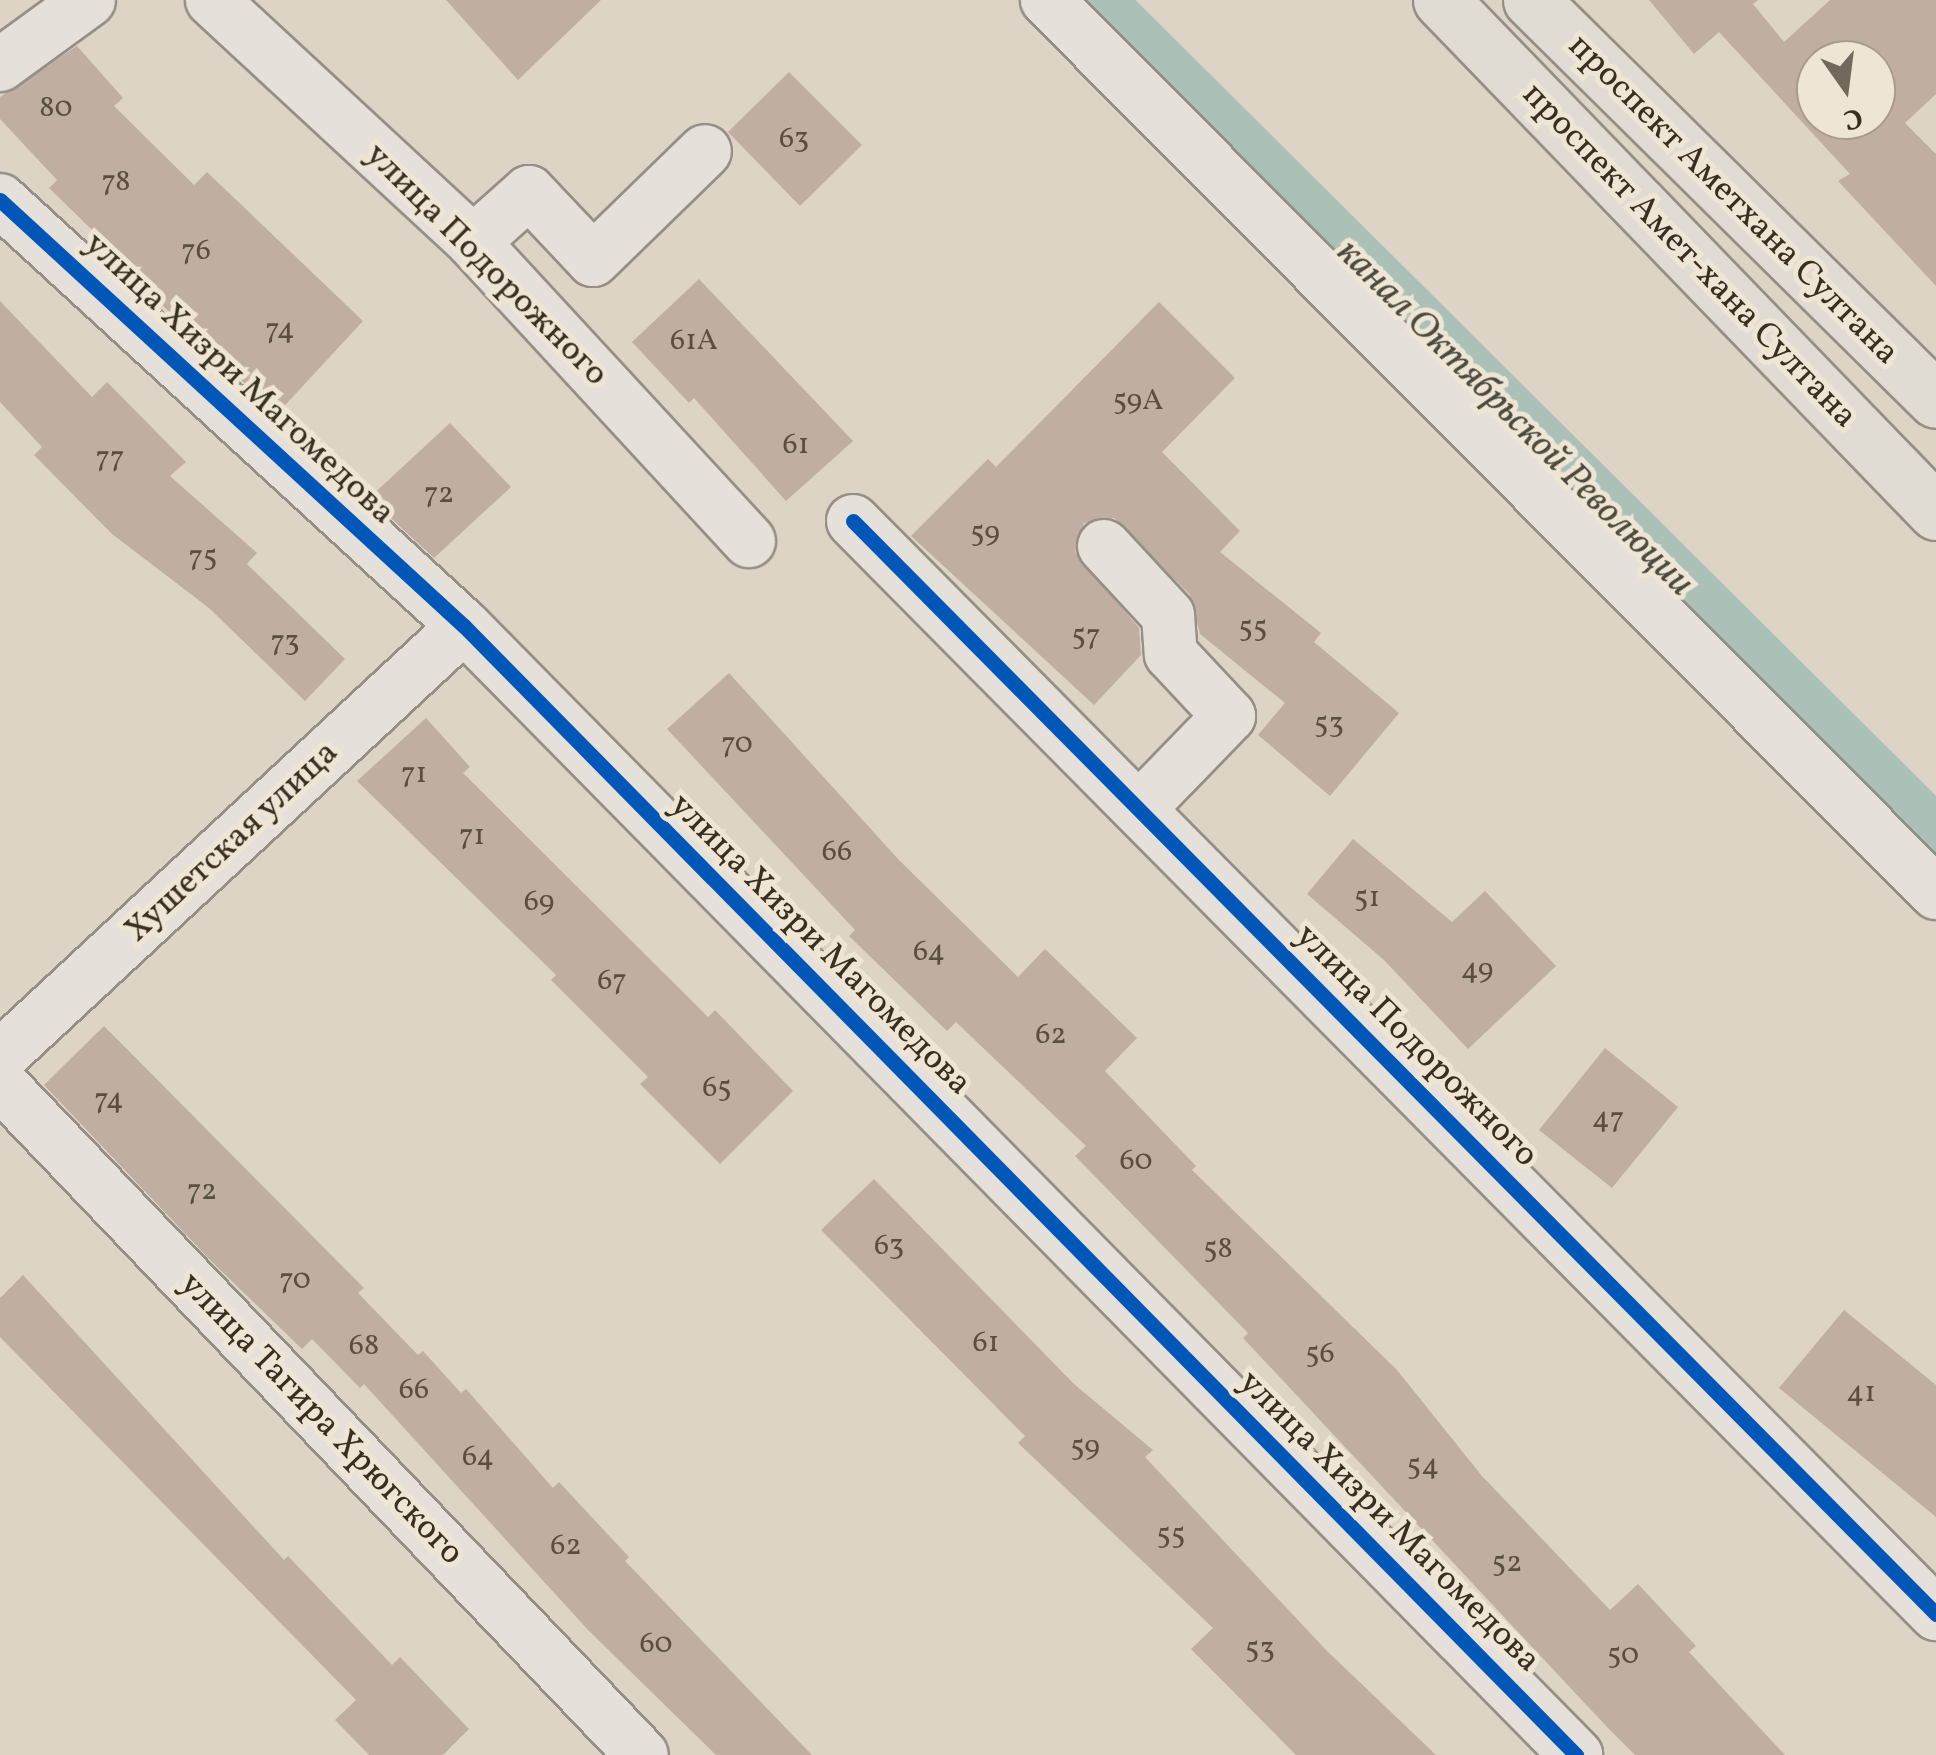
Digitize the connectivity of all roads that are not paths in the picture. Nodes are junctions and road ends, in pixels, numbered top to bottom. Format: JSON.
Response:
{"nodes":[{"id":1,"x":89,"y":0,"type":"edge"},
{"id":2,"x":212,"y":0,"type":"edge"},
{"id":3,"x":1047,"y":0,"type":"edge"},
{"id":4,"x":1442,"y":0,"type":"edge"},
{"id":5,"x":1531,"y":0,"type":"edge"},
{"id":6,"x":0,"y":65,"type":"edge"},
{"id":7,"x":705,"y":150,"type":"dead end"},
{"id":8,"x":0,"y":200,"type":"edge"},
{"id":9,"x":473,"y":242,"type":"junction"},
{"id":10,"x":1936,"y":400,"type":"edge"},
{"id":11,"x":1936,"y":512,"type":"edge"},
{"id":12,"x":853,"y":520,"type":"dead end"},
{"id":13,"x":749,"y":541,"type":"dead end"},
{"id":14,"x":1104,"y":546,"type":"dead end"},
{"id":15,"x":464,"y":626,"type":"junction"},
{"id":16,"x":1139,"y":808,"type":"junction"},
{"id":17,"x":1936,"y":892,"type":"edge"},
{"id":18,"x":0,"y":1057,"type":"edge"},
{"id":19,"x":0,"y":1083,"type":"edge"},
{"id":20,"x":1936,"y":1614,"type":"edge"},
{"id":21,"x":642,"y":1755,"type":"edge"},
{"id":22,"x":1576,"y":1755,"type":"edge"}],
"edges":[{"from":1,"to":6,"type":"street"},
{"from":2,"to":9,"type":"street","name":"улица Подорожного"},
{"from":3,"to":17,"type":"street"},
{"from":4,"to":11,"type":"main road","name":"проспект Амет-хана Султана"},
{"from":5,"to":10,"type":"main road","name":"проспект Аметхана Султана"},
{"from":7,"to":9,"type":"street"},
{"from":8,"to":15,"type":"street","name":"улица Хизри Магомедова"},
{"from":9,"to":13,"type":"street","name":"улица Подорожного"},
{"from":12,"to":16,"type":"street","name":"улица Подорожного"},
{"from":14,"to":16,"type":"street"},
{"from":15,"to":18,"type":"street","name":"Хушетская улица"},
{"from":15,"to":22,"type":"street","name":"улица Хизри Магомедова"},
{"from":16,"to":20,"type":"street","name":"улица Подорожного"},
{"from":19,"to":21,"type":"street","name":"улица Тагира Хрюгского"}]}
